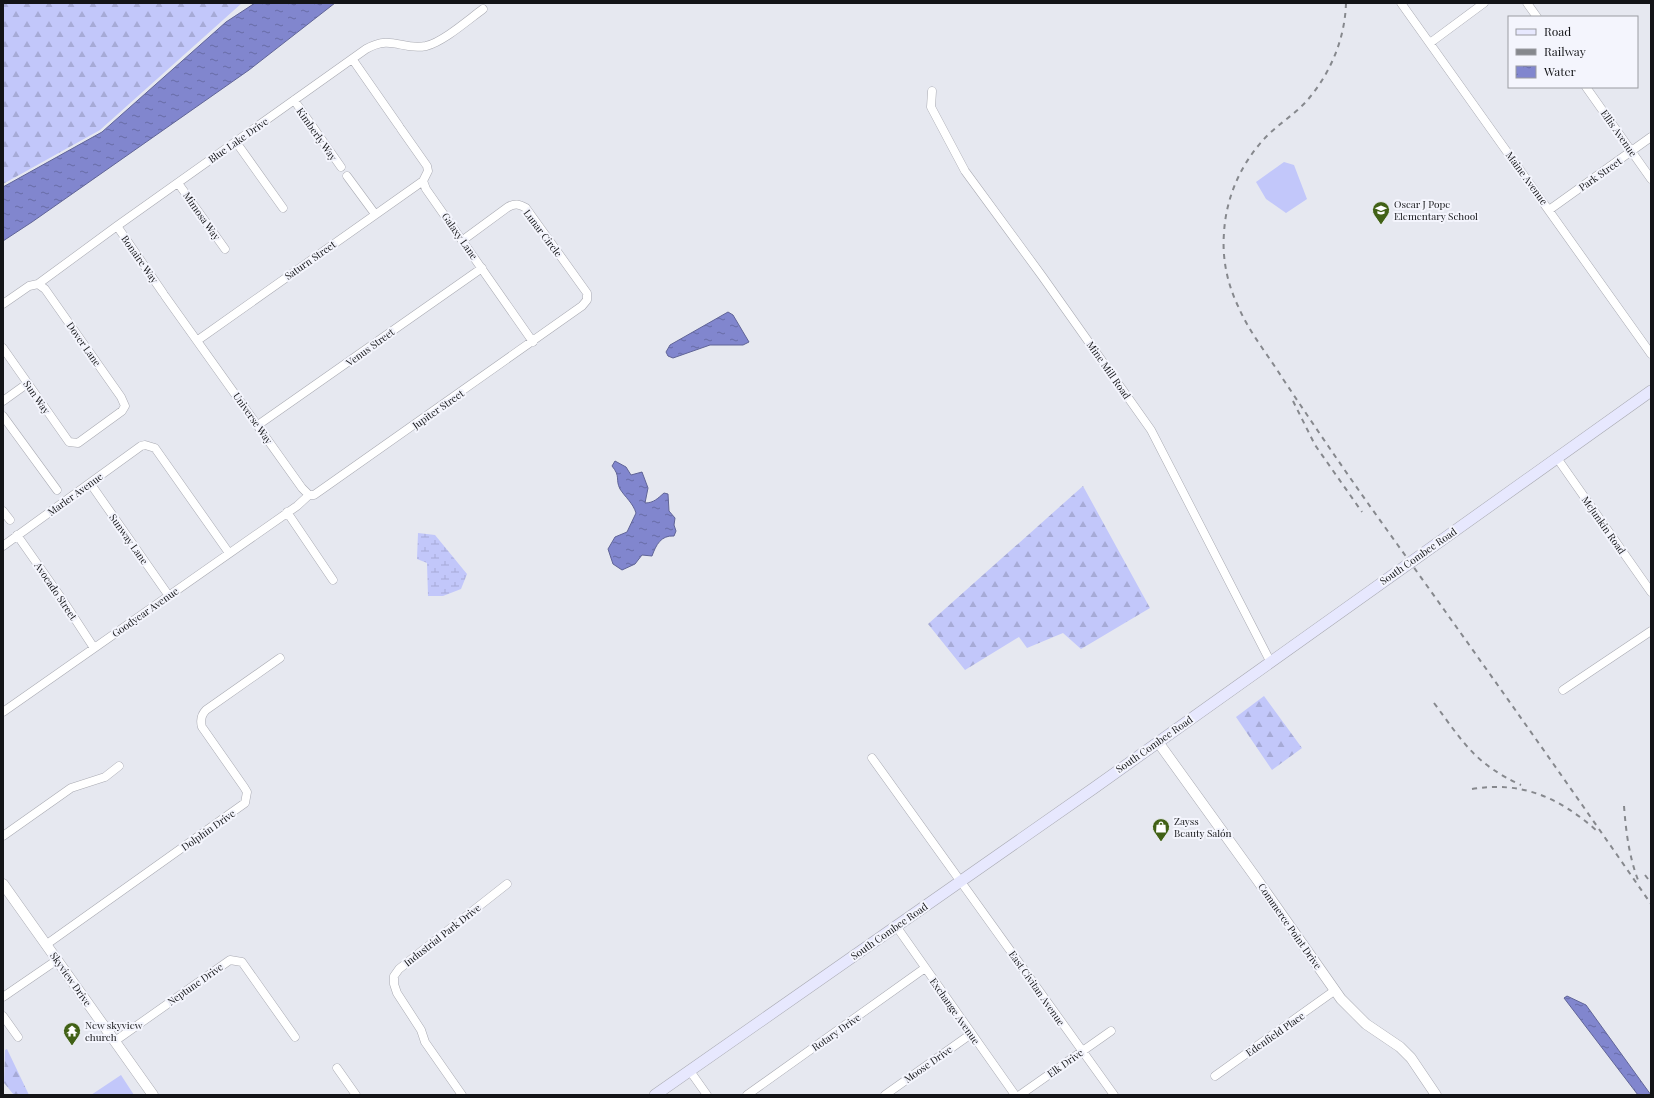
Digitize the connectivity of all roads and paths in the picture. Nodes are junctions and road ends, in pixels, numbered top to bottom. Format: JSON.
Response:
{"nodes":[{"id":1,"x":1402,"y":3,"type":"edge"},
{"id":2,"x":1484,"y":3,"type":"edge"},
{"id":3,"x":1527,"y":3,"type":"edge"},
{"id":4,"x":483,"y":9,"type":"dead end"},
{"id":5,"x":1536,"y":16,"type":"edge"},
{"id":6,"x":1430,"y":43,"type":"junction"},
{"id":7,"x":353,"y":60,"type":"junction"},
{"id":8,"x":1587,"y":88,"type":"edge"},
{"id":9,"x":932,"y":91,"type":"dead end"},
{"id":10,"x":294,"y":100,"type":"junction"},
{"id":11,"x":1651,"y":137,"type":"edge"},
{"id":12,"x":236,"y":142,"type":"junction"},
{"id":13,"x":1631,"y":151,"type":"junction"},
{"id":14,"x":340,"y":167,"type":"dead end"},
{"id":15,"x":347,"y":176,"type":"dead end"},
{"id":16,"x":1651,"y":179,"type":"edge"},
{"id":17,"x":423,"y":180,"type":"junction"},
{"id":18,"x":178,"y":183,"type":"junction"},
{"id":19,"x":283,"y":208,"type":"dead end"},
{"id":20,"x":1549,"y":210,"type":"junction"},
{"id":21,"x":375,"y":214,"type":"junction"},
{"id":22,"x":117,"y":226,"type":"junction"},
{"id":23,"x":463,"y":240,"type":"junction"},
{"id":24,"x":225,"y":249,"type":"dead end"},
{"id":25,"x":482,"y":268,"type":"junction"},
{"id":26,"x":38,"y":284,"type":"junction"},
{"id":27,"x":587,"y":300,"type":"joint"},
{"id":28,"x":3,"y":304,"type":"edge"},
{"id":29,"x":198,"y":340,"type":"junction"},
{"id":30,"x":533,"y":342,"type":"junction"},
{"id":31,"x":3,"y":348,"type":"edge"},
{"id":32,"x":1651,"y":354,"type":"edge"},
{"id":33,"x":28,"y":384,"type":"junction"},
{"id":34,"x":1651,"y":391,"type":"edge"},
{"id":35,"x":3,"y":401,"type":"edge"},
{"id":36,"x":3,"y":416,"type":"edge"},
{"id":37,"x":258,"y":426,"type":"junction"},
{"id":38,"x":72,"y":443,"type":"joint"},
{"id":39,"x":1557,"y":458,"type":"junction"},
{"id":40,"x":90,"y":483,"type":"junction"},
{"id":41,"x":56,"y":490,"type":"dead end"},
{"id":42,"x":309,"y":495,"type":"junction"},
{"id":43,"x":3,"y":511,"type":"edge"},
{"id":44,"x":287,"y":512,"type":"junction"},
{"id":45,"x":10,"y":520,"type":"dead end"},
{"id":46,"x":17,"y":535,"type":"junction"},
{"id":47,"x":3,"y":546,"type":"edge"},
{"id":48,"x":229,"y":553,"type":"junction"},
{"id":49,"x":333,"y":580,"type":"dead end"},
{"id":50,"x":1651,"y":592,"type":"edge"},
{"id":51,"x":169,"y":596,"type":"junction"},
{"id":52,"x":1651,"y":631,"type":"edge"},
{"id":53,"x":94,"y":648,"type":"junction"},
{"id":54,"x":280,"y":658,"type":"dead end"},
{"id":55,"x":1270,"y":662,"type":"junction"},
{"id":56,"x":1563,"y":690,"type":"dead end"},
{"id":57,"x":3,"y":712,"type":"edge"},
{"id":58,"x":1158,"y":742,"type":"junction"},
{"id":59,"x":872,"y":758,"type":"dead end"},
{"id":60,"x":119,"y":766,"type":"dead end"},
{"id":61,"x":3,"y":836,"type":"edge"},
{"id":62,"x":960,"y":880,"type":"junction"},
{"id":63,"x":3,"y":884,"type":"edge"},
{"id":64,"x":507,"y":884,"type":"dead end"},
{"id":65,"x":896,"y":926,"type":"junction"},
{"id":66,"x":47,"y":944,"type":"junction"},
{"id":67,"x":57,"y":960,"type":"junction"},
{"id":68,"x":925,"y":968,"type":"junction"},
{"id":69,"x":1334,"y":991,"type":"junction"},
{"id":70,"x":3,"y":997,"type":"edge"},
{"id":71,"x":3,"y":1016,"type":"edge"},
{"id":72,"x":1111,"y":1031,"type":"dead end"},
{"id":73,"x":971,"y":1034,"type":"junction"},
{"id":74,"x":18,"y":1037,"type":"dead end"},
{"id":75,"x":295,"y":1037,"type":"dead end"},
{"id":76,"x":114,"y":1041,"type":"junction"},
{"id":77,"x":1082,"y":1051,"type":"junction"},
{"id":78,"x":337,"y":1068,"type":"dead end"},
{"id":79,"x":690,"y":1071,"type":"junction"},
{"id":80,"x":1215,"y":1076,"type":"dead end"},
{"id":81,"x":153,"y":1095,"type":"edge"},
{"id":82,"x":356,"y":1095,"type":"edge"},
{"id":83,"x":462,"y":1095,"type":"edge"},
{"id":84,"x":655,"y":1095,"type":"edge"},
{"id":85,"x":706,"y":1095,"type":"edge"},
{"id":86,"x":747,"y":1095,"type":"edge"},
{"id":87,"x":885,"y":1095,"type":"edge"},
{"id":88,"x":1015,"y":1095,"type":"edge"},
{"id":89,"x":1020,"y":1095,"type":"edge"},
{"id":90,"x":1114,"y":1095,"type":"edge"},
{"id":91,"x":1436,"y":1095,"type":"edge"}],
"edges":[{"from":1,"to":6,"type":"street","name":"Maine Avenue"},
{"from":2,"to":6,"type":"street"},
{"from":3,"to":5,"type":"street"},
{"from":4,"to":7,"type":"street","name":"Blue Lake Drive"},
{"from":6,"to":20,"type":"street","name":"Maine Avenue"},
{"from":7,"to":10,"type":"street","name":"Blue Lake Drive"},
{"from":7,"to":17,"type":"street"},
{"from":8,"to":13,"type":"street","name":"Ellis Avenue"},
{"from":9,"to":55,"type":"street","name":"Mine Mill Road"},
{"from":10,"to":12,"type":"street","name":"Blue Lake Drive"},
{"from":10,"to":14,"type":"street","name":"Kimberly Way"},
{"from":11,"to":13,"type":"street","name":"Park Street"},
{"from":12,"to":18,"type":"street","name":"Blue Lake Drive"},
{"from":12,"to":19,"type":"street"},
{"from":13,"to":16,"type":"street","name":"Ellis Avenue"},
{"from":13,"to":20,"type":"street","name":"Park Street"},
{"from":15,"to":21,"type":"street"},
{"from":17,"to":21,"type":"street","name":"Saturn Street"},
{"from":17,"to":23,"type":"street","name":"Galaxy Lane"},
{"from":18,"to":22,"type":"street","name":"Blue Lake Drive"},
{"from":18,"to":24,"type":"street","name":"Mimosa Way"},
{"from":20,"to":32,"type":"street","name":"Maine Avenue"},
{"from":21,"to":29,"type":"street","name":"Saturn Street"},
{"from":22,"to":26,"type":"street","name":"Blue Lake Drive"},
{"from":22,"to":29,"type":"street","name":"Bonaire Way"},
{"from":23,"to":25,"type":"street","name":"Galaxy Lane"},
{"from":23,"to":27,"type":"street","name":"Lunar Circle"},
{"from":25,"to":30,"type":"street","name":"Galaxy Lane"},
{"from":25,"to":37,"type":"street","name":"Venus Street"},
{"from":26,"to":28,"type":"street","name":"Blue Lake Drive"},
{"from":26,"to":38,"type":"street","name":"Dover Lane"},
{"from":27,"to":30,"type":"street","name":"Jupiter Street"},
{"from":29,"to":37,"type":"street","name":"Universe Way"},
{"from":30,"to":42,"type":"street","name":"Jupiter Street"},
{"from":31,"to":33,"type":"street","name":"Sun Way"},
{"from":33,"to":35,"type":"street"},
{"from":33,"to":38,"type":"street","name":"Sun Way"},
{"from":34,"to":39,"type":"main road","name":"South Combee Road"},
{"from":36,"to":41,"type":"street"},
{"from":37,"to":42,"type":"street","name":"Universe Way"},
{"from":39,"to":50,"type":"street","name":"McJunkin Road"},
{"from":39,"to":55,"type":"main road","name":"South Combee Road"},
{"from":40,"to":46,"type":"street","name":"Marler Avenue"},
{"from":40,"to":48,"type":"street","name":"Marler Avenue"},
{"from":40,"to":51,"type":"street","name":"Sunway Lane"},
{"from":42,"to":44,"type":"street","name":"Jupiter Street"},
{"from":43,"to":45,"type":"street"},
{"from":44,"to":48,"type":"street","name":"Goodyear Avenue"},
{"from":44,"to":49,"type":"street"},
{"from":46,"to":47,"type":"street","name":"Marler Avenue"},
{"from":46,"to":53,"type":"street","name":"Avocado Street"},
{"from":48,"to":51,"type":"street","name":"Goodyear Avenue"},
{"from":51,"to":53,"type":"street","name":"Goodyear Avenue"},
{"from":52,"to":56,"type":"street"},
{"from":53,"to":57,"type":"street","name":"Goodyear Avenue"},
{"from":54,"to":66,"type":"street","name":"Dolphin Drive"},
{"from":55,"to":58,"type":"main road","name":"South Combee Road"},
{"from":58,"to":62,"type":"main road","name":"South Combee Road"},
{"from":58,"to":69,"type":"street","name":"Commerce Point Drive"},
{"from":59,"to":62,"type":"street","name":"East Civitan Avenue"},
{"from":60,"to":61,"type":"street"},
{"from":62,"to":65,"type":"main road","name":"South Combee Road"},
{"from":62,"to":77,"type":"street","name":"East Civitan Avenue"},
{"from":63,"to":66,"type":"street","name":"Skyview Drive"},
{"from":64,"to":83,"type":"street","name":"Industrial Park Drive"},
{"from":65,"to":68,"type":"street","name":"Exchange Avenue"},
{"from":65,"to":79,"type":"main road","name":"South Combee Road"},
{"from":66,"to":67,"type":"street","name":"Skyview Drive"},
{"from":67,"to":70,"type":"street"},
{"from":67,"to":76,"type":"street","name":"Skyview Drive"},
{"from":68,"to":73,"type":"street","name":"Exchange Avenue"},
{"from":68,"to":86,"type":"street","name":"Rotary Drive"},
{"from":69,"to":80,"type":"street","name":"Edenfield Place"},
{"from":69,"to":91,"type":"street","name":"Commerce Point Drive"},
{"from":71,"to":74,"type":"street"},
{"from":72,"to":77,"type":"street","name":"Elk Drive"},
{"from":73,"to":87,"type":"street","name":"Moose Drive"},
{"from":73,"to":88,"type":"street","name":"Exchange Avenue"},
{"from":75,"to":76,"type":"street","name":"Neptune Drive"},
{"from":76,"to":81,"type":"street","name":"Skyview Drive"},
{"from":77,"to":89,"type":"street","name":"Elk Drive"},
{"from":77,"to":90,"type":"street","name":"East Civitan Avenue"},
{"from":78,"to":82,"type":"street"},
{"from":79,"to":84,"type":"main road","name":"South Combee Road"},
{"from":79,"to":85,"type":"street"}]}
